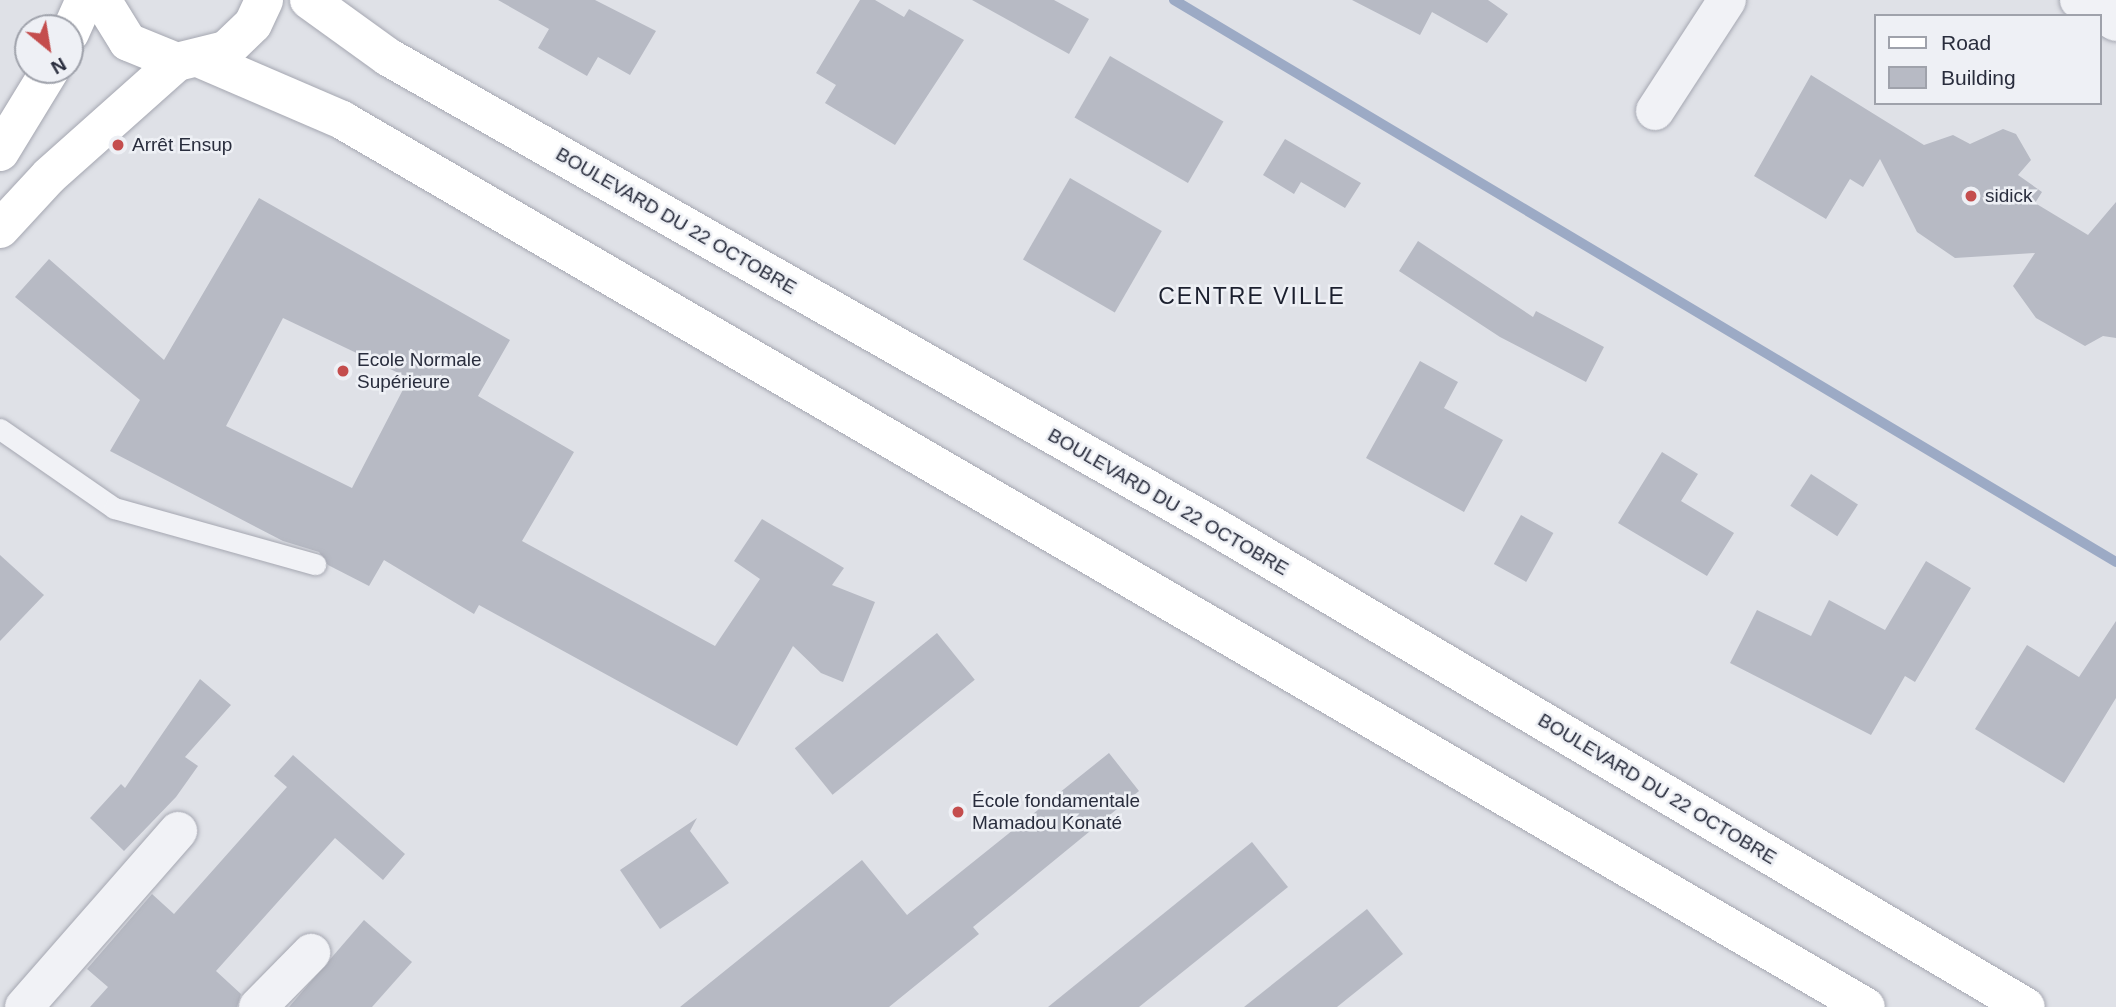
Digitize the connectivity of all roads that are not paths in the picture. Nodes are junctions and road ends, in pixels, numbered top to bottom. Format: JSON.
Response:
{"nodes":[{"id":1,"x":102,"y":0,"type":"edge"},
{"id":2,"x":264,"y":0,"type":"edge"},
{"id":3,"x":309,"y":0,"type":"edge"},
{"id":4,"x":1727,"y":0,"type":"edge"},
{"id":5,"x":2079,"y":0,"type":"edge"},
{"id":6,"x":2116,"y":22,"type":"edge"},
{"id":7,"x":190,"y":61,"type":"junction"},
{"id":8,"x":41,"y":84,"type":"edge"},
{"id":9,"x":1655,"y":111,"type":"dead end"},
{"id":10,"x":0,"y":152,"type":"edge"},
{"id":11,"x":0,"y":229,"type":"edge"},
{"id":12,"x":0,"y":429,"type":"edge"},
{"id":13,"x":315,"y":564,"type":"dead end"},
{"id":14,"x":178,"y":831,"type":"dead end"},
{"id":15,"x":312,"y":953,"type":"dead end"},
{"id":16,"x":24,"y":1007,"type":"edge"},
{"id":17,"x":258,"y":1007,"type":"edge"},
{"id":18,"x":1866,"y":1007,"type":"edge"},
{"id":19,"x":2026,"y":1007,"type":"edge"}],
"edges":[{"from":1,"to":7,"type":"main road"},
{"from":2,"to":7,"type":"main road"},
{"from":3,"to":19,"type":"main road","name":"BOULEVARD DU 22 OCTOBRE"},
{"from":4,"to":9,"type":"street"},
{"from":5,"to":6,"type":"street"},
{"from":7,"to":11,"type":"main road"},
{"from":7,"to":18,"type":"main road"},
{"from":8,"to":10,"type":"main road"},
{"from":12,"to":13,"type":"lane"},
{"from":14,"to":16,"type":"street"},
{"from":15,"to":17,"type":"street"}]}
